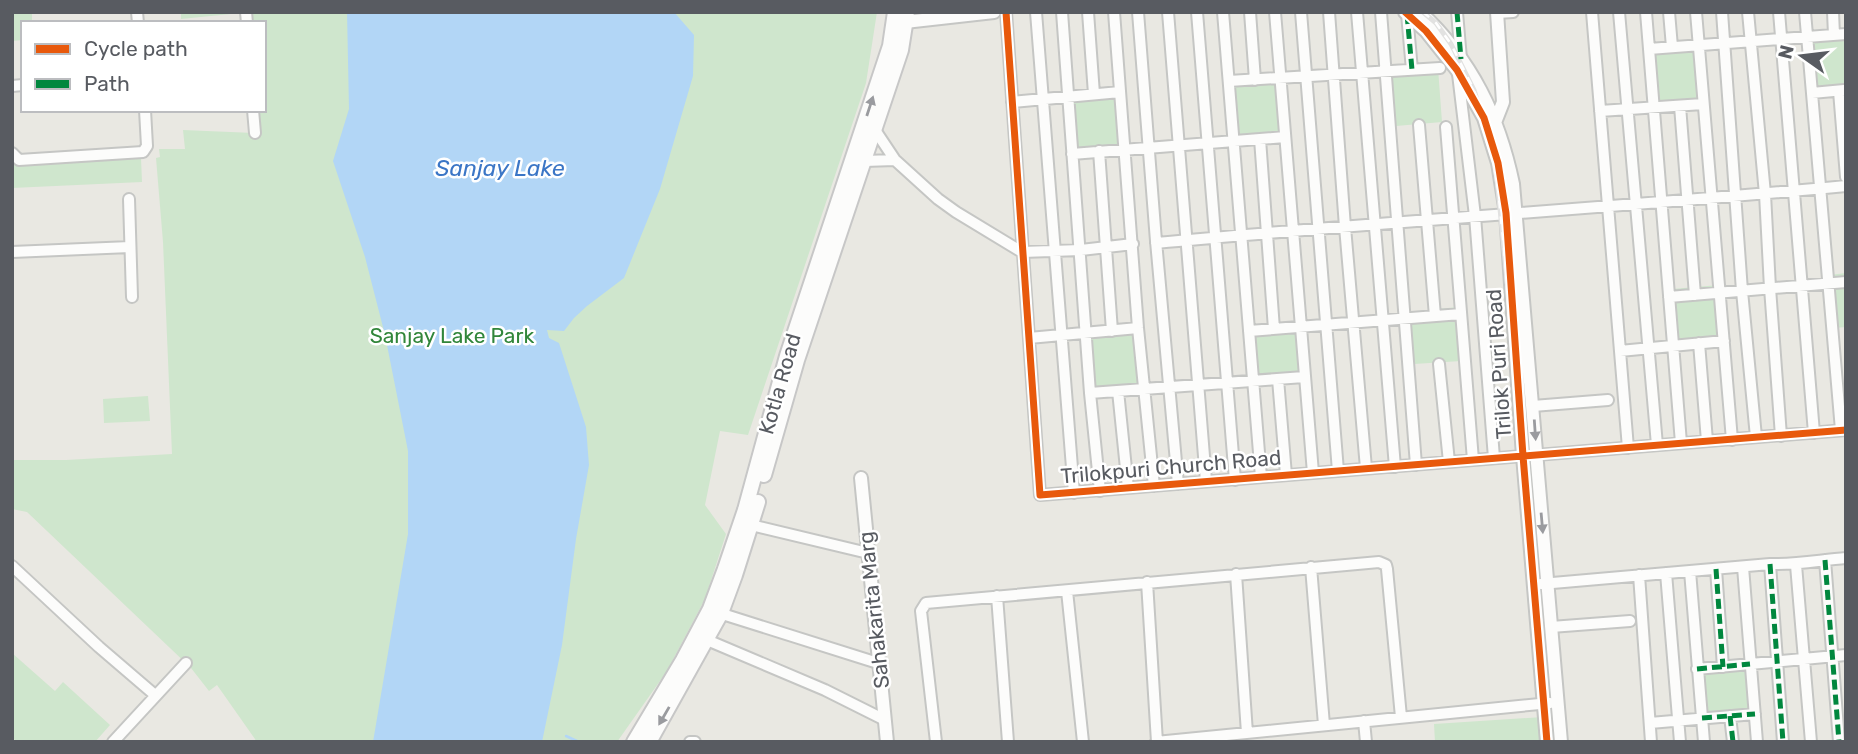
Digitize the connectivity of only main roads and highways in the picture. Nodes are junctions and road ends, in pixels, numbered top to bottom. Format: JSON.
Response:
{"nodes":[{"id":1,"x":900,"y":15,"type":"edge"},
{"id":2,"x":715,"y":611,"type":"junction"},
{"id":3,"x":634,"y":742,"type":"edge"},
{"id":4,"x":649,"y":742,"type":"edge"}],
"edges":[{"from":2,"to":1,"type":"main road","name":"Kotla Road","one_way":true},
{"from":1,"to":2,"type":"main road","name":"Kotla Road"},
{"from":2,"to":3,"type":"main road","name":"Kotla Road"},
{"from":2,"to":4,"type":"main road","name":"Kotla Road","one_way":true}]}
